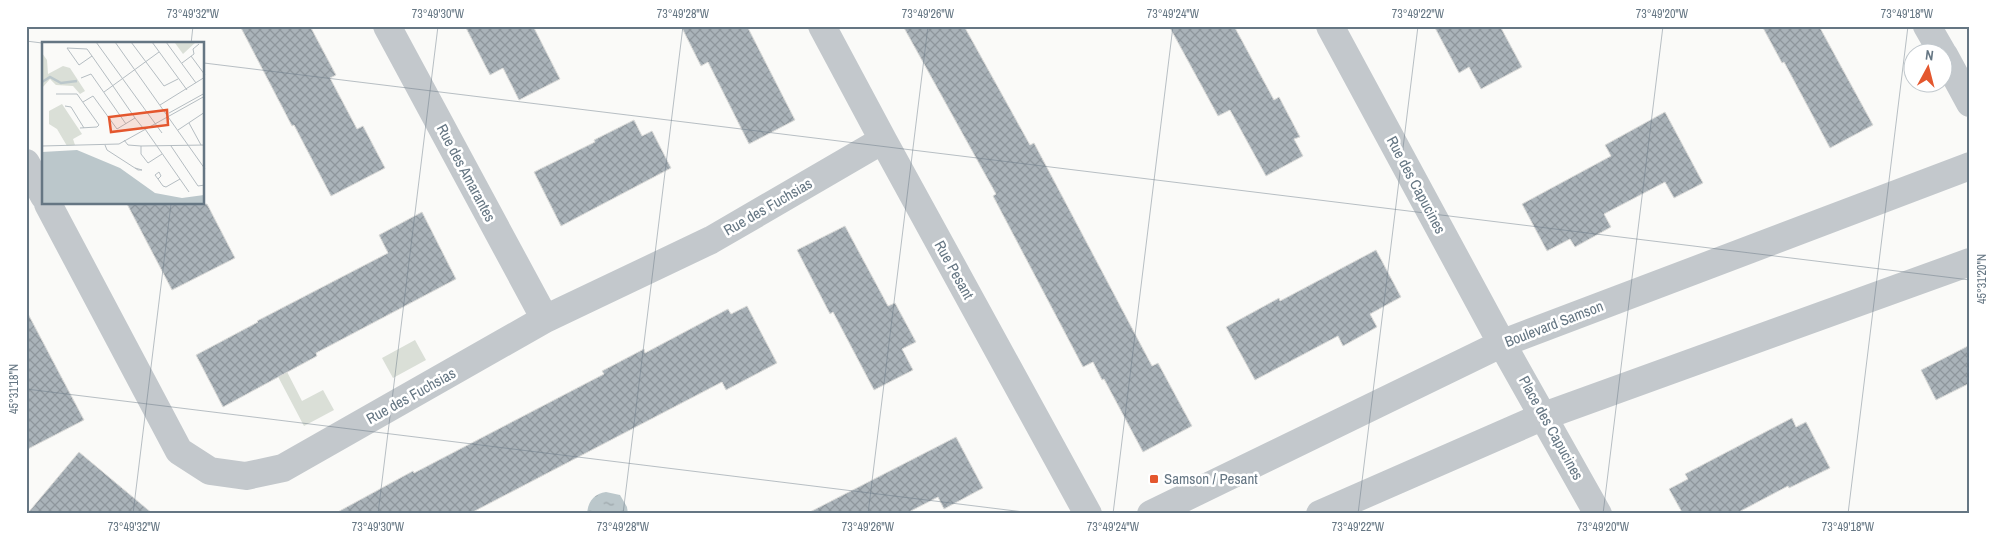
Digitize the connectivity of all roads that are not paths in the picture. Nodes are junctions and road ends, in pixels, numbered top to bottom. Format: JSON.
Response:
{"nodes":[{"id":1,"x":387,"y":26,"type":"edge"},
{"id":2,"x":822,"y":26,"type":"edge"},
{"id":3,"x":1330,"y":26,"type":"edge"},
{"id":4,"x":1928,"y":26,"type":"edge"},
{"id":5,"x":1937,"y":42,"type":"edge"},
{"id":6,"x":1954,"y":74,"type":"edge"},
{"id":7,"x":1970,"y":103,"type":"edge"},
{"id":8,"x":883,"y":140,"type":"junction"},
{"id":9,"x":26,"y":163,"type":"edge"},
{"id":10,"x":1970,"y":166,"type":"edge"},
{"id":11,"x":42,"y":192,"type":"edge"},
{"id":12,"x":49,"y":205,"type":"edge"},
{"id":13,"x":1970,"y":262,"type":"edge"},
{"id":14,"x":545,"y":319,"type":"junction"},
{"id":15,"x":1503,"y":343,"type":"junction"},
{"id":16,"x":1544,"y":416,"type":"junction"},
{"id":17,"x":1088,"y":514,"type":"edge"},
{"id":18,"x":1151,"y":514,"type":"edge"},
{"id":19,"x":1320,"y":514,"type":"edge"},
{"id":20,"x":1598,"y":514,"type":"edge"}],
"edges":[{"from":1,"to":14,"type":"street","name":"Rue des Amarantes"},
{"from":2,"to":8,"type":"street","name":"Rue Pesant"},
{"from":3,"to":15,"type":"street","name":"Rue des Capucines"},
{"from":4,"to":5,"type":"street"},
{"from":6,"to":7,"type":"street"},
{"from":8,"to":14,"type":"street","name":"Rue des Fuchsias"},
{"from":8,"to":17,"type":"street","name":"Rue Pesant"},
{"from":9,"to":11,"type":"street"},
{"from":10,"to":15,"type":"street","name":"Boulevard Samson"},
{"from":12,"to":14,"type":"street","name":"Rue des Fuchsias"},
{"from":13,"to":16,"type":"street"},
{"from":15,"to":16,"type":"street","name":"Place des Capucines"},
{"from":15,"to":18,"type":"street","name":"Boulevard Samson"},
{"from":16,"to":19,"type":"street"},
{"from":16,"to":20,"type":"street","name":"Place des Capucines"}]}
